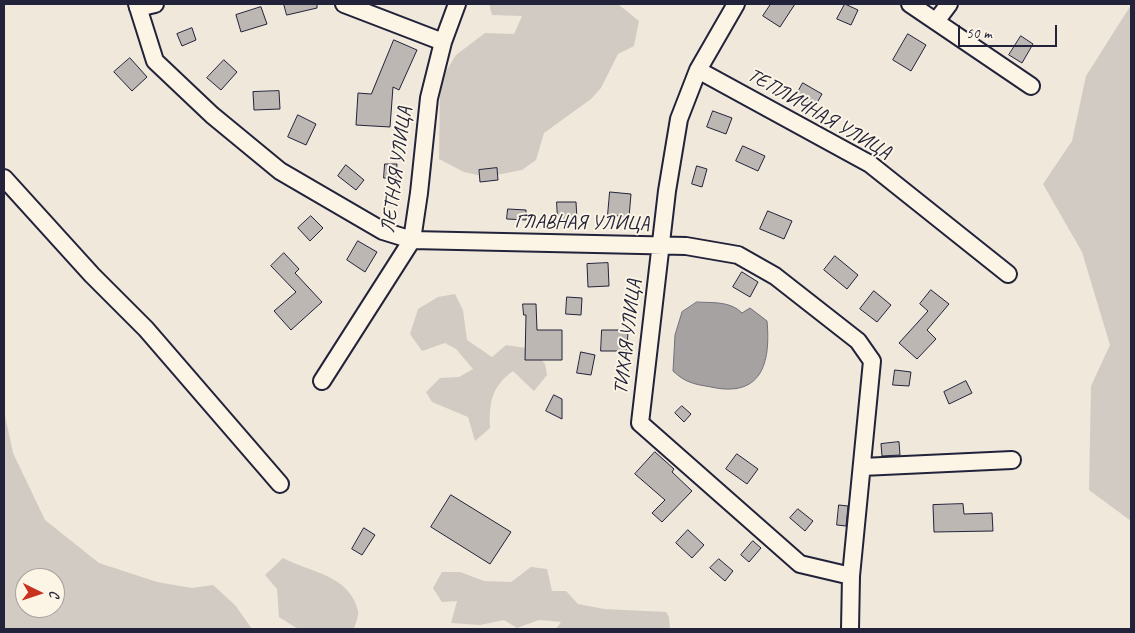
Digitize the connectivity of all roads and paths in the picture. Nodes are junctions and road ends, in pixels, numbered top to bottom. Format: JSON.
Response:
{"nodes":[{"id":1,"x":155,"y":4,"type":"edge"},
{"id":2,"x":344,"y":4,"type":"edge"},
{"id":3,"x":457,"y":4,"type":"edge"},
{"id":4,"x":736,"y":4,"type":"edge"},
{"id":5,"x":910,"y":4,"type":"edge"},
{"id":6,"x":948,"y":4,"type":"edge"},
{"id":7,"x":137,"y":6,"type":"edge"},
{"id":8,"x":937,"y":20,"type":"junction"},
{"id":9,"x":443,"y":42,"type":"junction"},
{"id":10,"x":698,"y":70,"type":"junction"},
{"id":11,"x":1032,"y":86,"type":"dead end"},
{"id":12,"x":4,"y":178,"type":"edge"},
{"id":13,"x":412,"y":240,"type":"junction"},
{"id":14,"x":660,"y":246,"type":"junction"},
{"id":15,"x":1008,"y":274,"type":"dead end"},
{"id":16,"x":322,"y":381,"type":"dead end"},
{"id":17,"x":1012,"y":460,"type":"dead end"},
{"id":18,"x":862,"y":467,"type":"junction"},
{"id":19,"x":280,"y":484,"type":"dead end"},
{"id":20,"x":851,"y":576,"type":"junction"},
{"id":21,"x":850,"y":629,"type":"edge"}],
"edges":[{"from":1,"to":7,"type":"street"},
{"from":2,"to":9,"type":"street"},
{"from":3,"to":9,"type":"street","name":"ЛЕТНЯЯ УЛИЦА"},
{"from":4,"to":10,"type":"street","name":"ТИХАЯ УЛИЦА"},
{"from":5,"to":8,"type":"street"},
{"from":6,"to":8,"type":"street"},
{"from":7,"to":13,"type":"street","name":"ГЛАВНАЯ УЛИЦА"},
{"from":8,"to":11,"type":"street"},
{"from":9,"to":13,"type":"street","name":"ЛЕТНЯЯ УЛИЦА"},
{"from":10,"to":14,"type":"street","name":"ТИХАЯ УЛИЦА"},
{"from":10,"to":15,"type":"street","name":"ТЕПЛИЧНАЯ УЛИЦА"},
{"from":12,"to":19,"type":"street"},
{"from":13,"to":14,"type":"street","name":"ГЛАВНАЯ УЛИЦА"},
{"from":13,"to":16,"type":"street","name":"ЛЕТНЯЯ УЛИЦА"},
{"from":14,"to":18,"type":"street","name":"ГЛАВНАЯ УЛИЦА"},
{"from":14,"to":20,"type":"street","name":"ТИХАЯ УЛИЦА"},
{"from":17,"to":18,"type":"street"},
{"from":18,"to":20,"type":"street","name":"ГЛАВНАЯ УЛИЦА"},
{"from":20,"to":21,"type":"street","name":"ГЛАВНАЯ УЛИЦА"}]}
